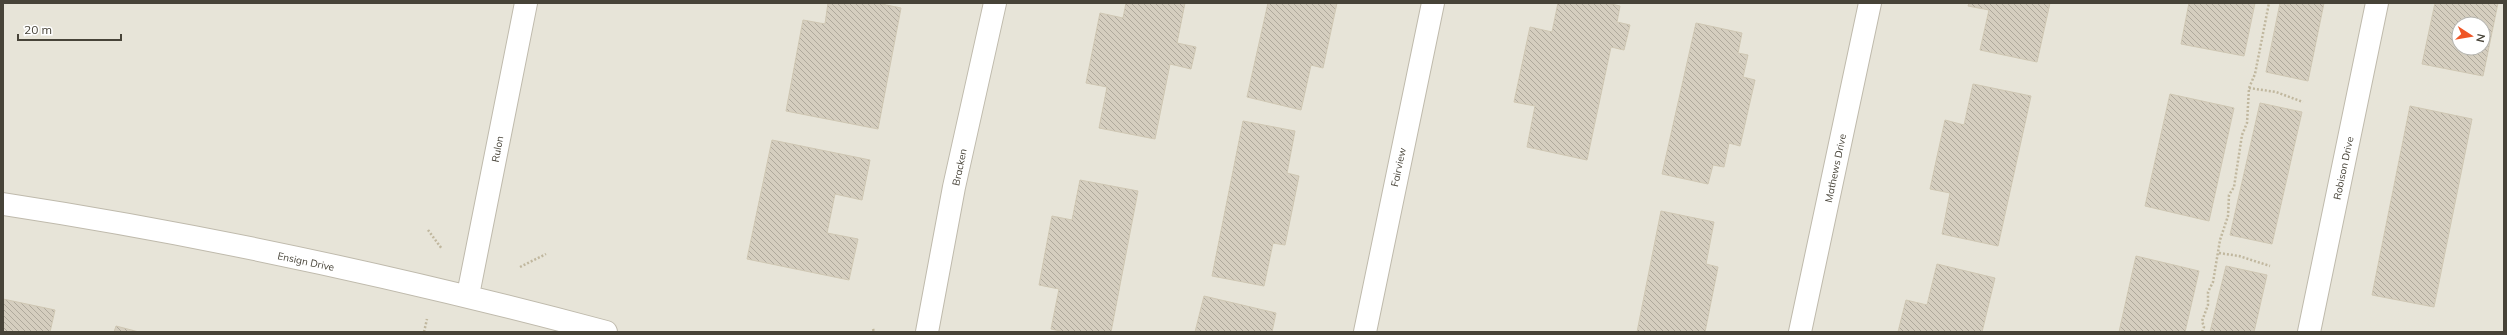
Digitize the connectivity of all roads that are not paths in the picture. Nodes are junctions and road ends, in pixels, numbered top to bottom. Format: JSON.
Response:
{"nodes":[{"id":1,"x":526,"y":3,"type":"edge"},
{"id":2,"x":995,"y":3,"type":"edge"},
{"id":3,"x":1432,"y":3,"type":"edge"},
{"id":4,"x":1870,"y":3,"type":"edge"},
{"id":5,"x":2377,"y":3,"type":"edge"},
{"id":6,"x":3,"y":204,"type":"edge"},
{"id":7,"x":468,"y":295,"type":"junction"},
{"id":8,"x":606,"y":332,"type":"edge"},
{"id":9,"x":927,"y":332,"type":"edge"},
{"id":10,"x":1364,"y":332,"type":"edge"},
{"id":11,"x":1800,"y":332,"type":"edge"},
{"id":12,"x":2309,"y":332,"type":"edge"}],
"edges":[{"from":1,"to":7,"type":"street","name":"Rulon"},
{"from":2,"to":9,"type":"street","name":"Bracken"},
{"from":3,"to":10,"type":"street","name":"Fairview"},
{"from":4,"to":11,"type":"street","name":"Mathews Drive"},
{"from":5,"to":12,"type":"street","name":"Robison Drive"},
{"from":6,"to":7,"type":"street","name":"Ensign Drive"},
{"from":7,"to":8,"type":"street","name":"Ensign Drive"}]}
